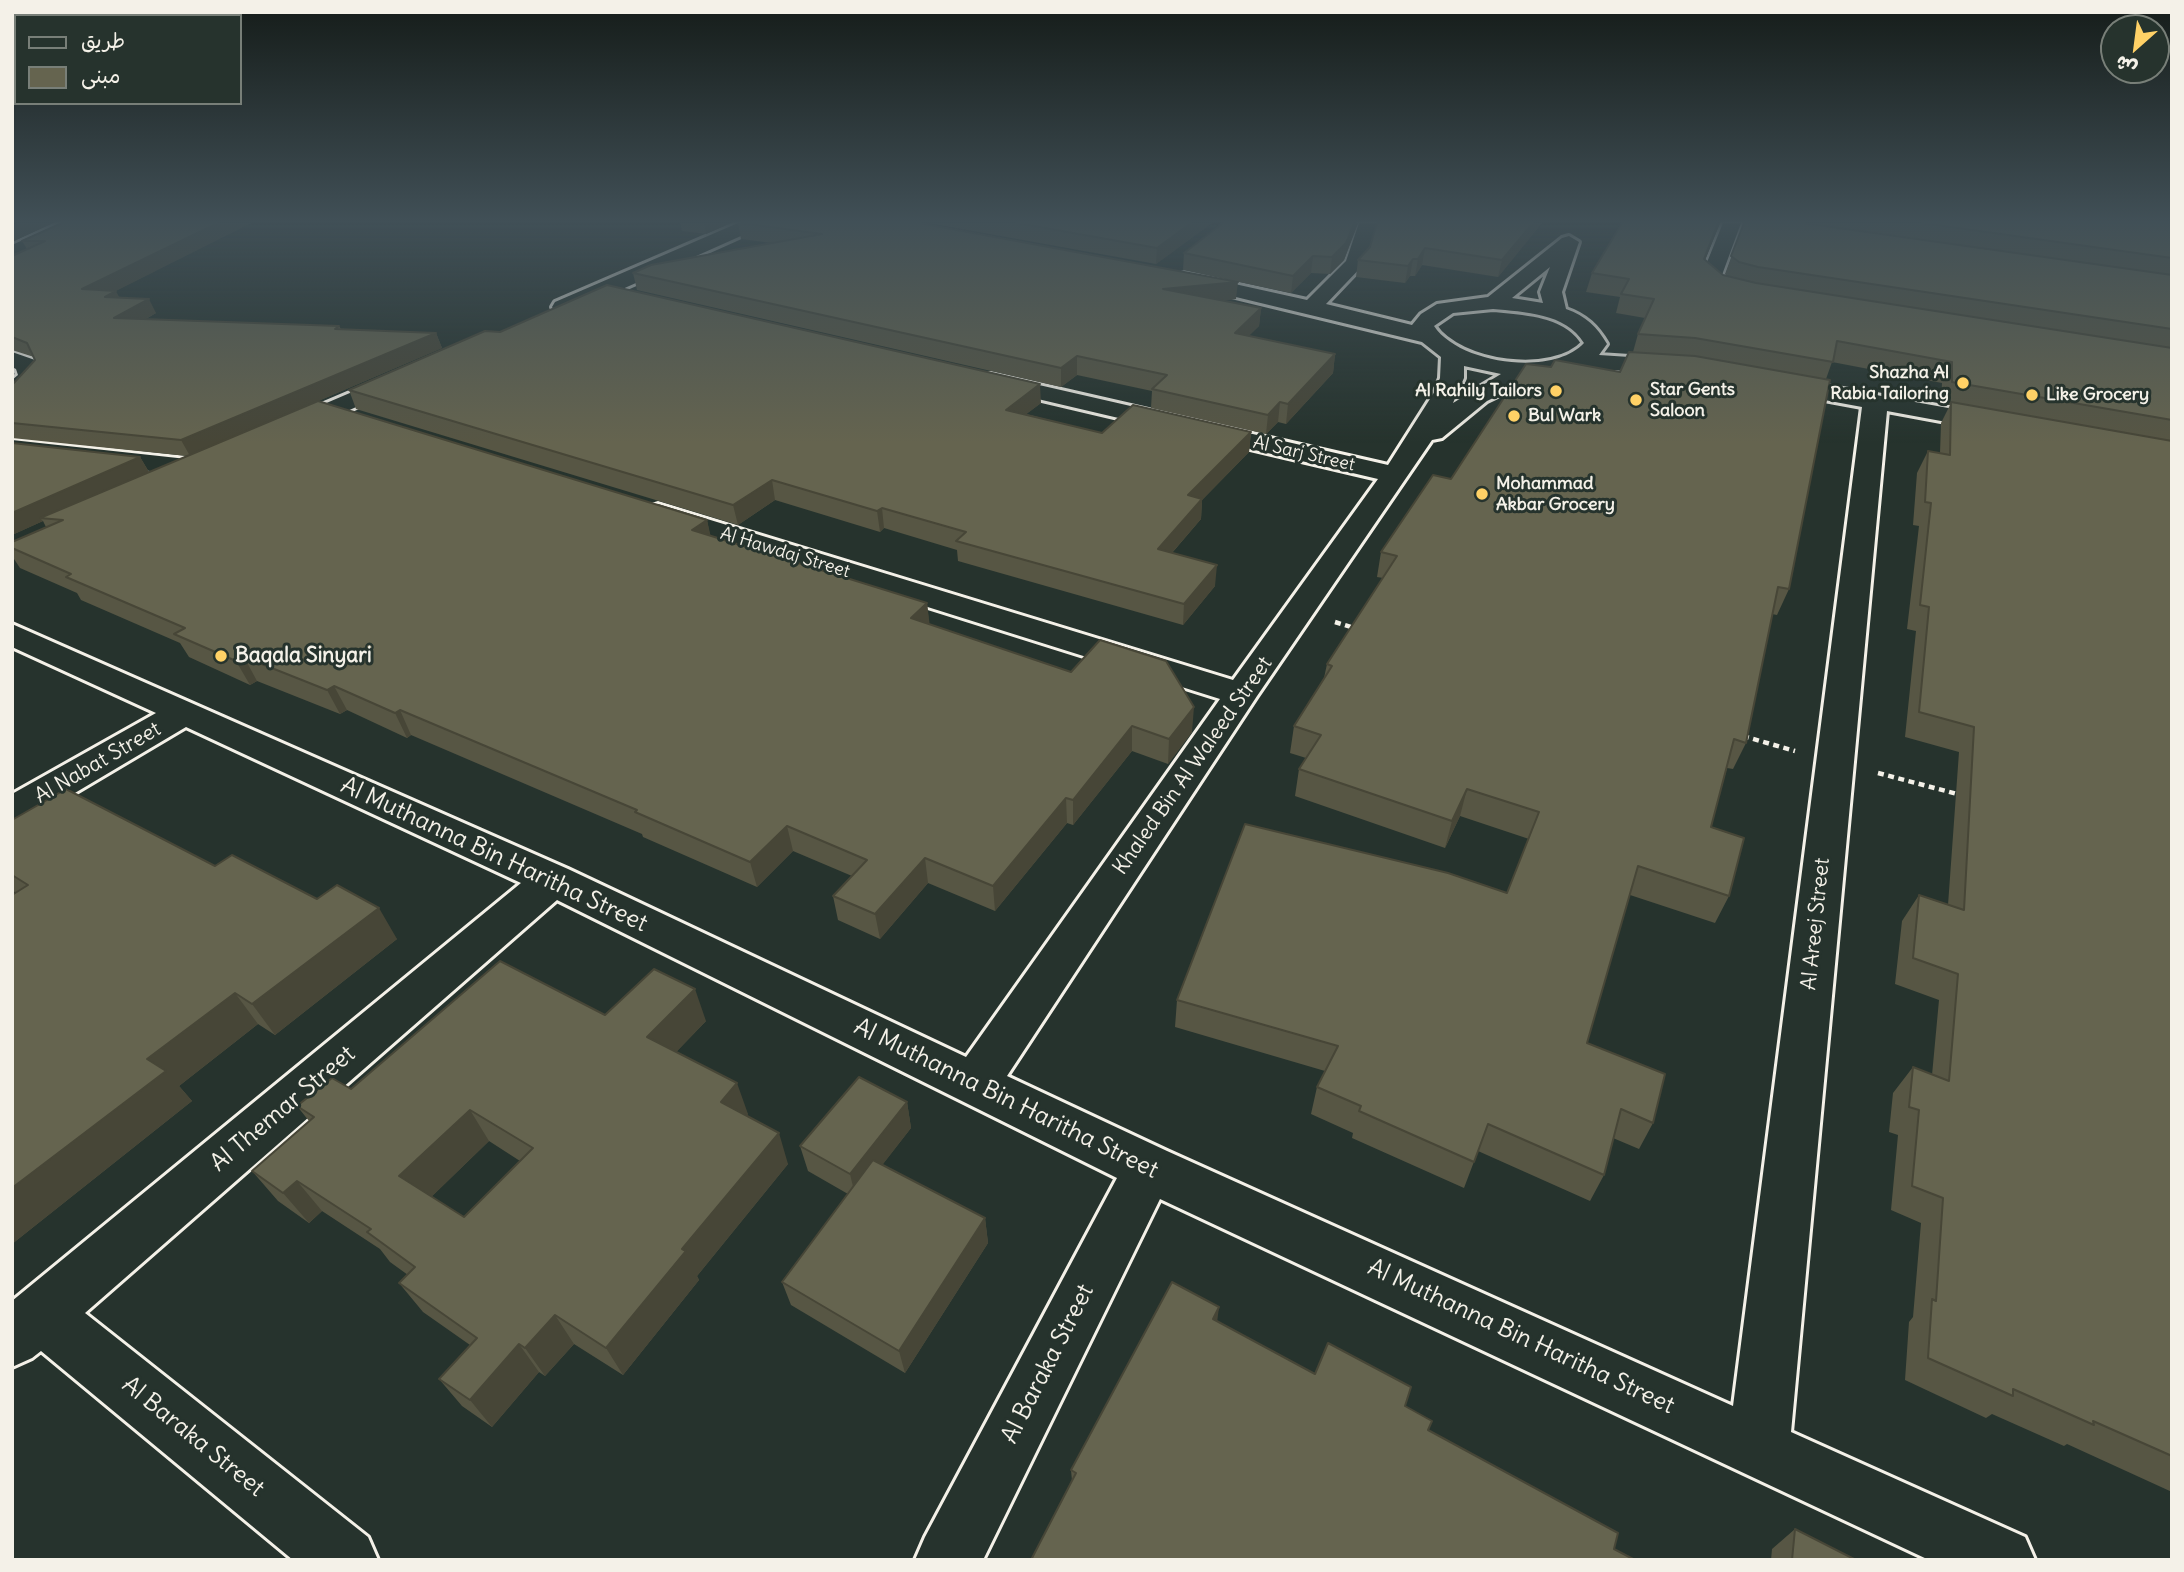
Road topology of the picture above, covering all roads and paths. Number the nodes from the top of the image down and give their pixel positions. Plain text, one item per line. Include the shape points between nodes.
1 (586, 296) edge
2 (628, 296) edge
3 (1265, 296) edge
4 (1293, 296) edge
5 (1322, 296) edge
6 (1501, 296) edge
7 (1552, 296) edge
8 (640, 299) edge
9 (1318, 300) junction
10 (1493, 303) junction
11 (1442, 310) junction
12 (1556, 314) junction
13 (538, 318) edge
14 (1592, 334) junction
15 (1426, 336) junction
16 (1453, 355) junction
17 (12, 359) edge
18 (1579, 361) junction
19 (1544, 369) junction
20 (415, 372) edge
21 (974, 377) edge
22 (1755, 380) edge
23 (12, 394) edge
24 (1875, 402) junction
25 (329, 411) junction
26 (369, 423) edge
27 (2023, 428) edge
28 (269, 437) edge
29 (12, 449) edge
30 (1404, 462) junction
31 (147, 489) edge
32 (633, 505) edge
33 (1299, 612) junction
34 (1366, 631) edge
35 (12, 634) edge
36 (1241, 694) junction
37 (184, 713) junction
38 (1740, 735) edge
39 (1833, 761) junction
40 (1969, 797) edge
41 (12, 812) edge
42 (553, 880) junction
43 (975, 1084) junction
44 (1149, 1167) junction
45 (27, 1326) edge
46 (1759, 1446) junction
47 (345, 1560) edge
48 (948, 1560) edge
49 (2003, 1560) edge

1 - 13 street
2 - 8 street
3 - 15 street
4 - 9 street
5 - 9 street
6 - 10 street
7 - 12 street
9 - 11 street
10 - 11 street
10 - 12 street
11 - 15 street via 1423,326
12 - 14 street
14 - 18 street via 1596,344 1592,354
14 - 18 street, Khaled Bin Al Waleed Street via 1694,369
15 - 16 street
16 - 19 street via 1496,366
16 - 30 street, Khaled Bin Al Waleed Street via 1447,391
17 - 23 street via 27,365 30,376
18 - 19 street, Khaled Bin Al Waleed Street
19 - 30 street, Khaled Bin Al Waleed Street via 1511,377 1480,393
20 - 25 street
21 - 30 street, Al Sarj Street
22 - 24 street
24 - 27 street
24 - 39 street, Al Areej Street
25 - 26 street
25 - 28 street
29 - 31 street via 208,463
30 - 33 street, Khaled Bin Al Waleed Street
32 - 36 street, Al Hawdaj Street
33 - 34 path
33 - 36 street, Khaled Bin Al Waleed Street
35 - 37 street, Al Muthanna Bin Haritha Street
36 - 43 street, Khaled Bin Al Waleed Street
37 - 41 street, Al Nabat Street
37 - 42 street, Al Muthanna Bin Haritha Street
38 - 39 path
39 - 40 path
39 - 46 street, Al Areej Street
42 - 43 street, Al Muthanna Bin Haritha Street
42 - 45 street, Al Themar Street
43 - 44 street, Al Muthanna Bin Haritha Street
44 - 46 street, Al Muthanna Bin Haritha Street
44 - 48 street, Al Baraka Street
45 - 47 street, Al Baraka Street
46 - 49 street, Al Muthanna Bin Haritha Street

